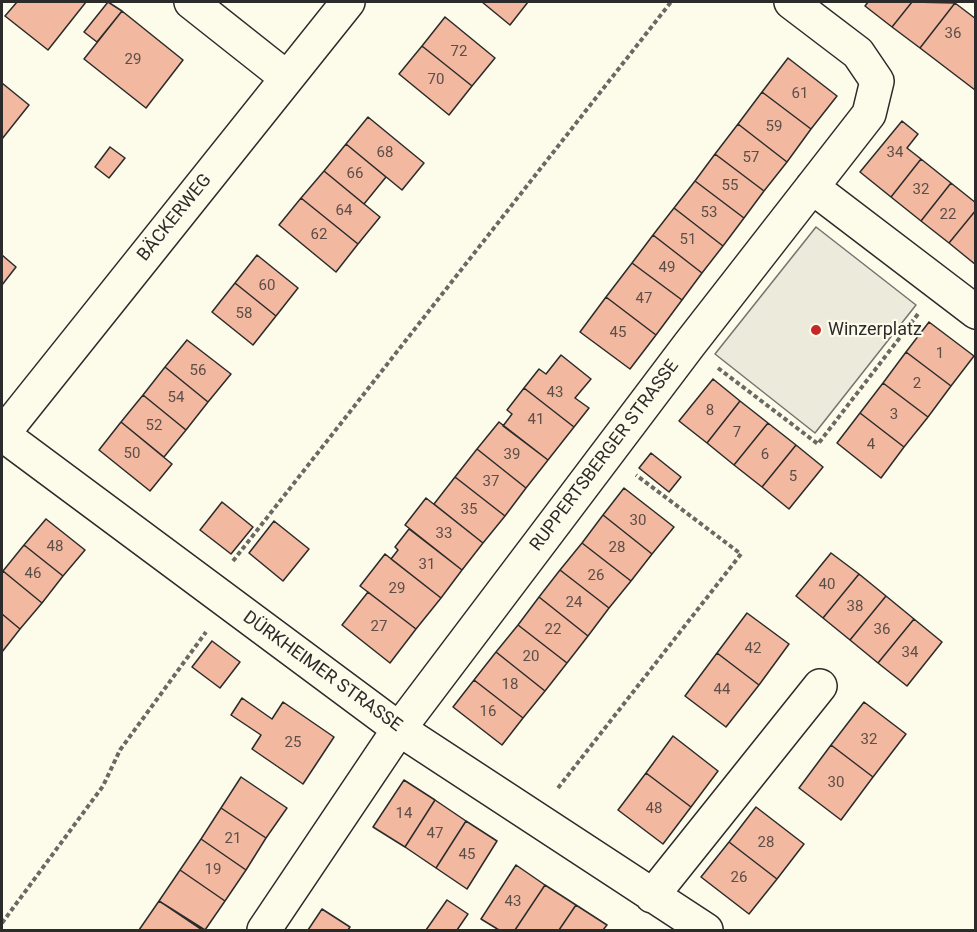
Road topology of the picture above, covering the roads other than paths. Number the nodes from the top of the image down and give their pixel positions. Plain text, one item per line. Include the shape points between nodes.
1 (191, 2) edge
2 (348, 2) edge
3 (791, 2) edge
4 (287, 78) junction
5 (812, 187) junction
6 (975, 312) edge
7 (2, 435) edge
8 (820, 686) dead end
9 (399, 729) junction
10 (652, 896) junction
11 (264, 930) edge
12 (706, 930) edge

1 - 4 street
2 - 4 street, BÄCKERWEG
3 - 5 street, RUPPERTSBERGER STRASSE via 858,53 877,81 869,114
4 - 7 street, BÄCKERWEG
5 - 6 street
5 - 9 street, RUPPERTSBERGER STRASSE
7 - 9 street, DÜRKHEIMER STRASSE
8 - 10 street
9 - 10 street, DÜRKHEIMER STRASSE
9 - 11 street, RUPPERTSBERGER STRASSE
10 - 12 street, DÜRKHEIMER STRASSE

